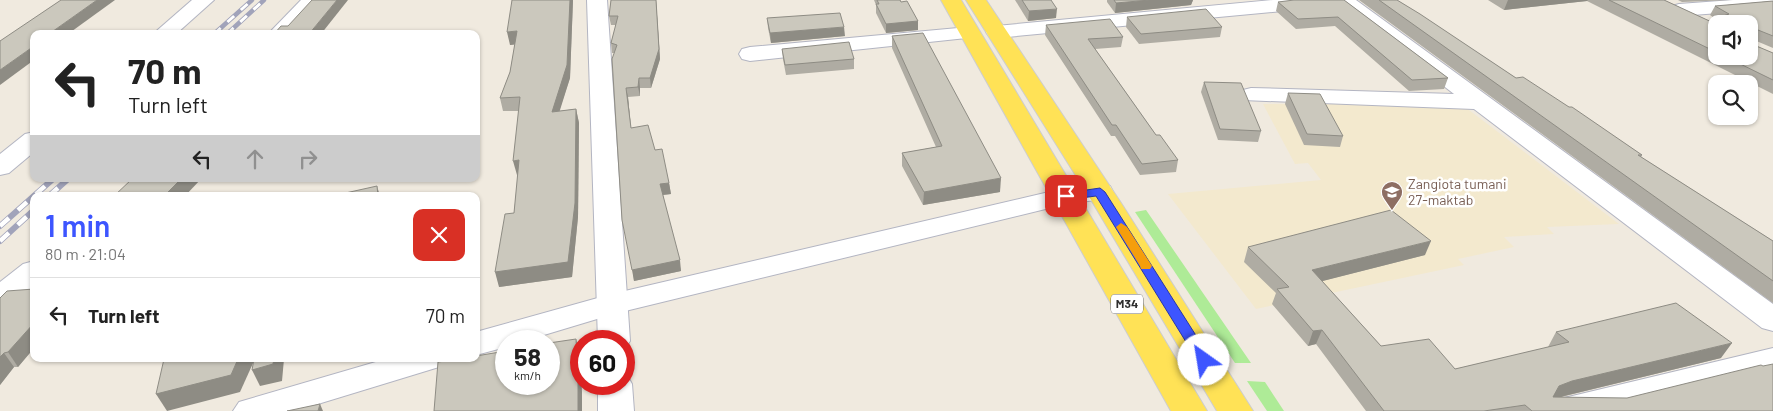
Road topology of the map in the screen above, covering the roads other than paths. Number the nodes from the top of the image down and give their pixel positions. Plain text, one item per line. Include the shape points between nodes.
1 (204, 0) edge
2 (312, 0) edge
3 (597, 0) edge
4 (950, 0) edge
5 (976, 0) edge
6 (1320, 0) edge
7 (1343, 0) edge
8 (1659, 0) edge
9 (1773, 3) edge
10 (1679, 10) junction
11 (1708, 24) edge
12 (168, 30) edge
13 (282, 30) edge
14 (982, 32) junction
15 (750, 54) dead end
16 (1251, 95) dead end
17 (1480, 102) junction
18 (30, 143) edge
19 (0, 167) edge
20 (1100, 192) junction
21 (1066, 196) junction
22 (30, 274) edge
23 (0, 297) edge
24 (612, 304) junction
25 (1773, 320) edge
26 (613, 330) edge
27 (480, 343) edge
28 (1773, 360) edge
29 (417, 362) edge
30 (615, 395) edge
31 (251, 411) edge
32 (616, 411) edge
33 (1189, 411) edge
34 (1235, 411) edge
35 (1564, 411) edge

1 - 12 street
2 - 13 street
3 - 24 street
4 - 14 main road, M34
5 - 14 main road, M34
6 - 14 street
7 - 17 street
8 - 10 street
9 - 10 street
10 - 11 street
14 - 15 street
14 - 20 main road, M34
14 - 21 main road, M34
16 - 17 street
17 - 25 street
18 - 19 street
20 - 21 street
20 - 34 main road, M34
21 - 24 street
21 - 33 main road, M34
22 - 23 street
24 - 26 street
24 - 27 street
28 - 35 street
29 - 31 street
30 - 32 street

